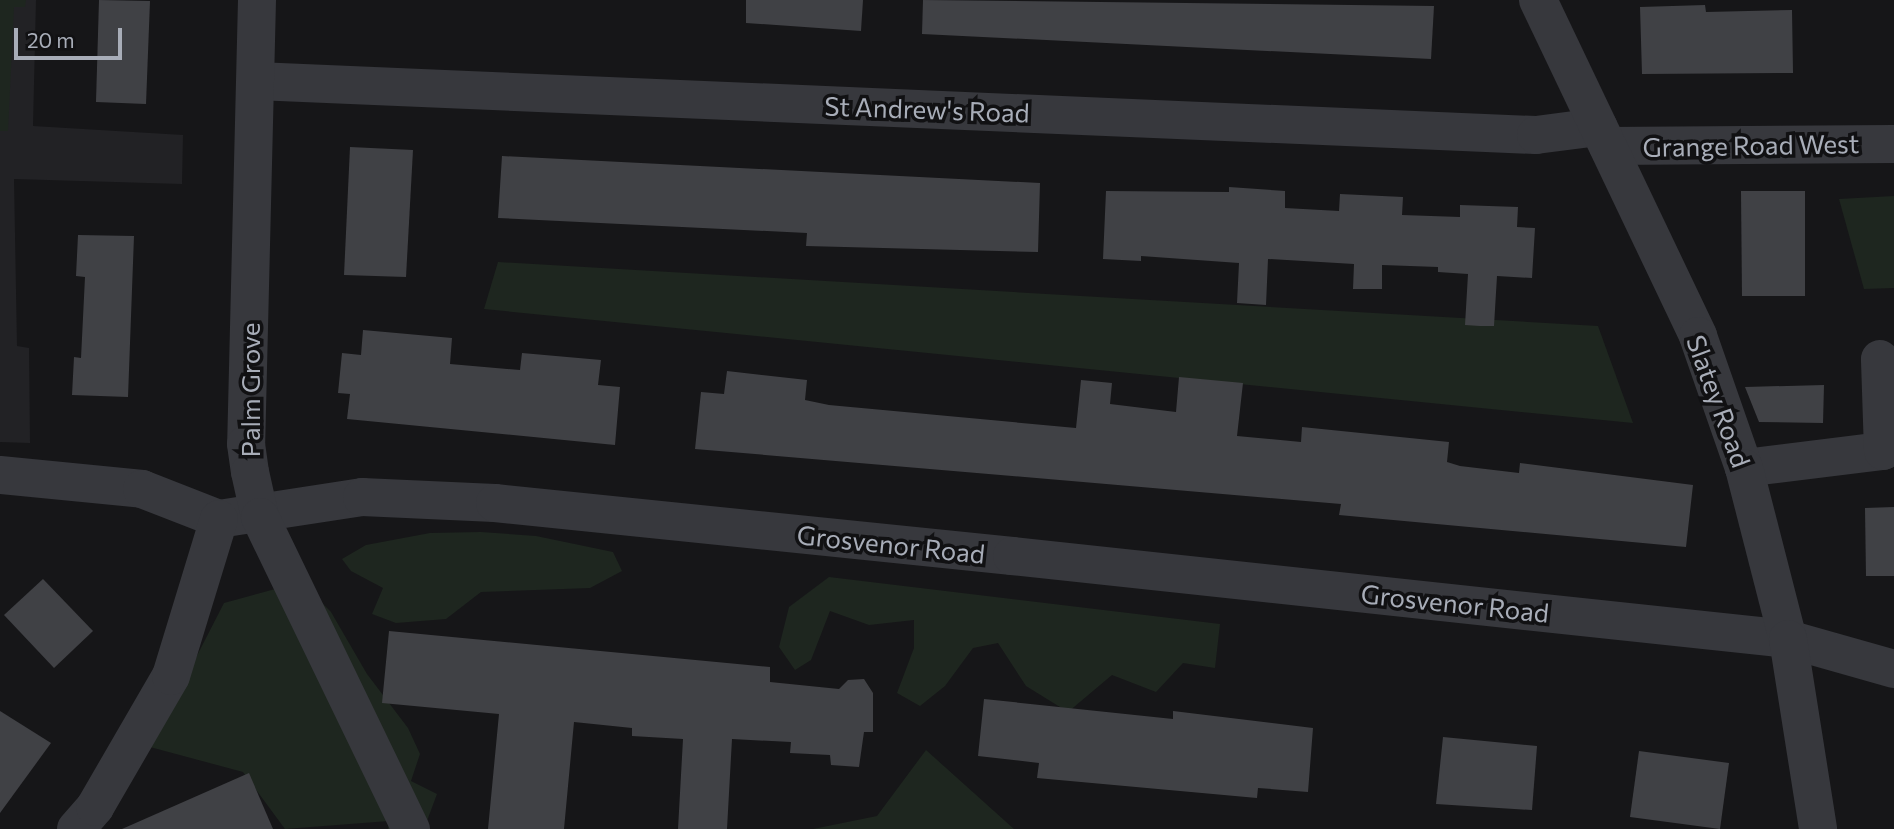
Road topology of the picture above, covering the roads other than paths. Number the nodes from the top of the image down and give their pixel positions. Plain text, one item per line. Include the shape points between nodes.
1 (257, 0) edge
2 (1538, 0) edge
3 (256, 81) junction
4 (1603, 137) junction
5 (1894, 144) edge
6 (1880, 359) dead end
7 (1744, 468) junction
8 (0, 475) edge
9 (260, 517) junction
10 (219, 519) junction
11 (1788, 639) junction
12 (1894, 669) edge
13 (76, 829) edge
14 (411, 829) edge
15 (1818, 829) edge

1 - 3 street, Palm Grove
2 - 4 street, Slatey Road
3 - 4 street, St Andrew's Road
3 - 9 street, Palm Grove via 246,444
4 - 5 street, Grange Road West
4 - 7 street, Slatey Road via 1698,336
6 - 7 street via 1883,451
7 - 11 street, Slatey Road
8 - 10 street, Grosvenor Road via 142,489
9 - 10 street, Grosvenor Road
9 - 11 street, Grosvenor Road via 362,497 495,503
9 - 14 street, Palm Grove
10 - 13 street via 171,676 95,807
11 - 12 street, Grosvenor Road
11 - 15 street, Slatey Road

